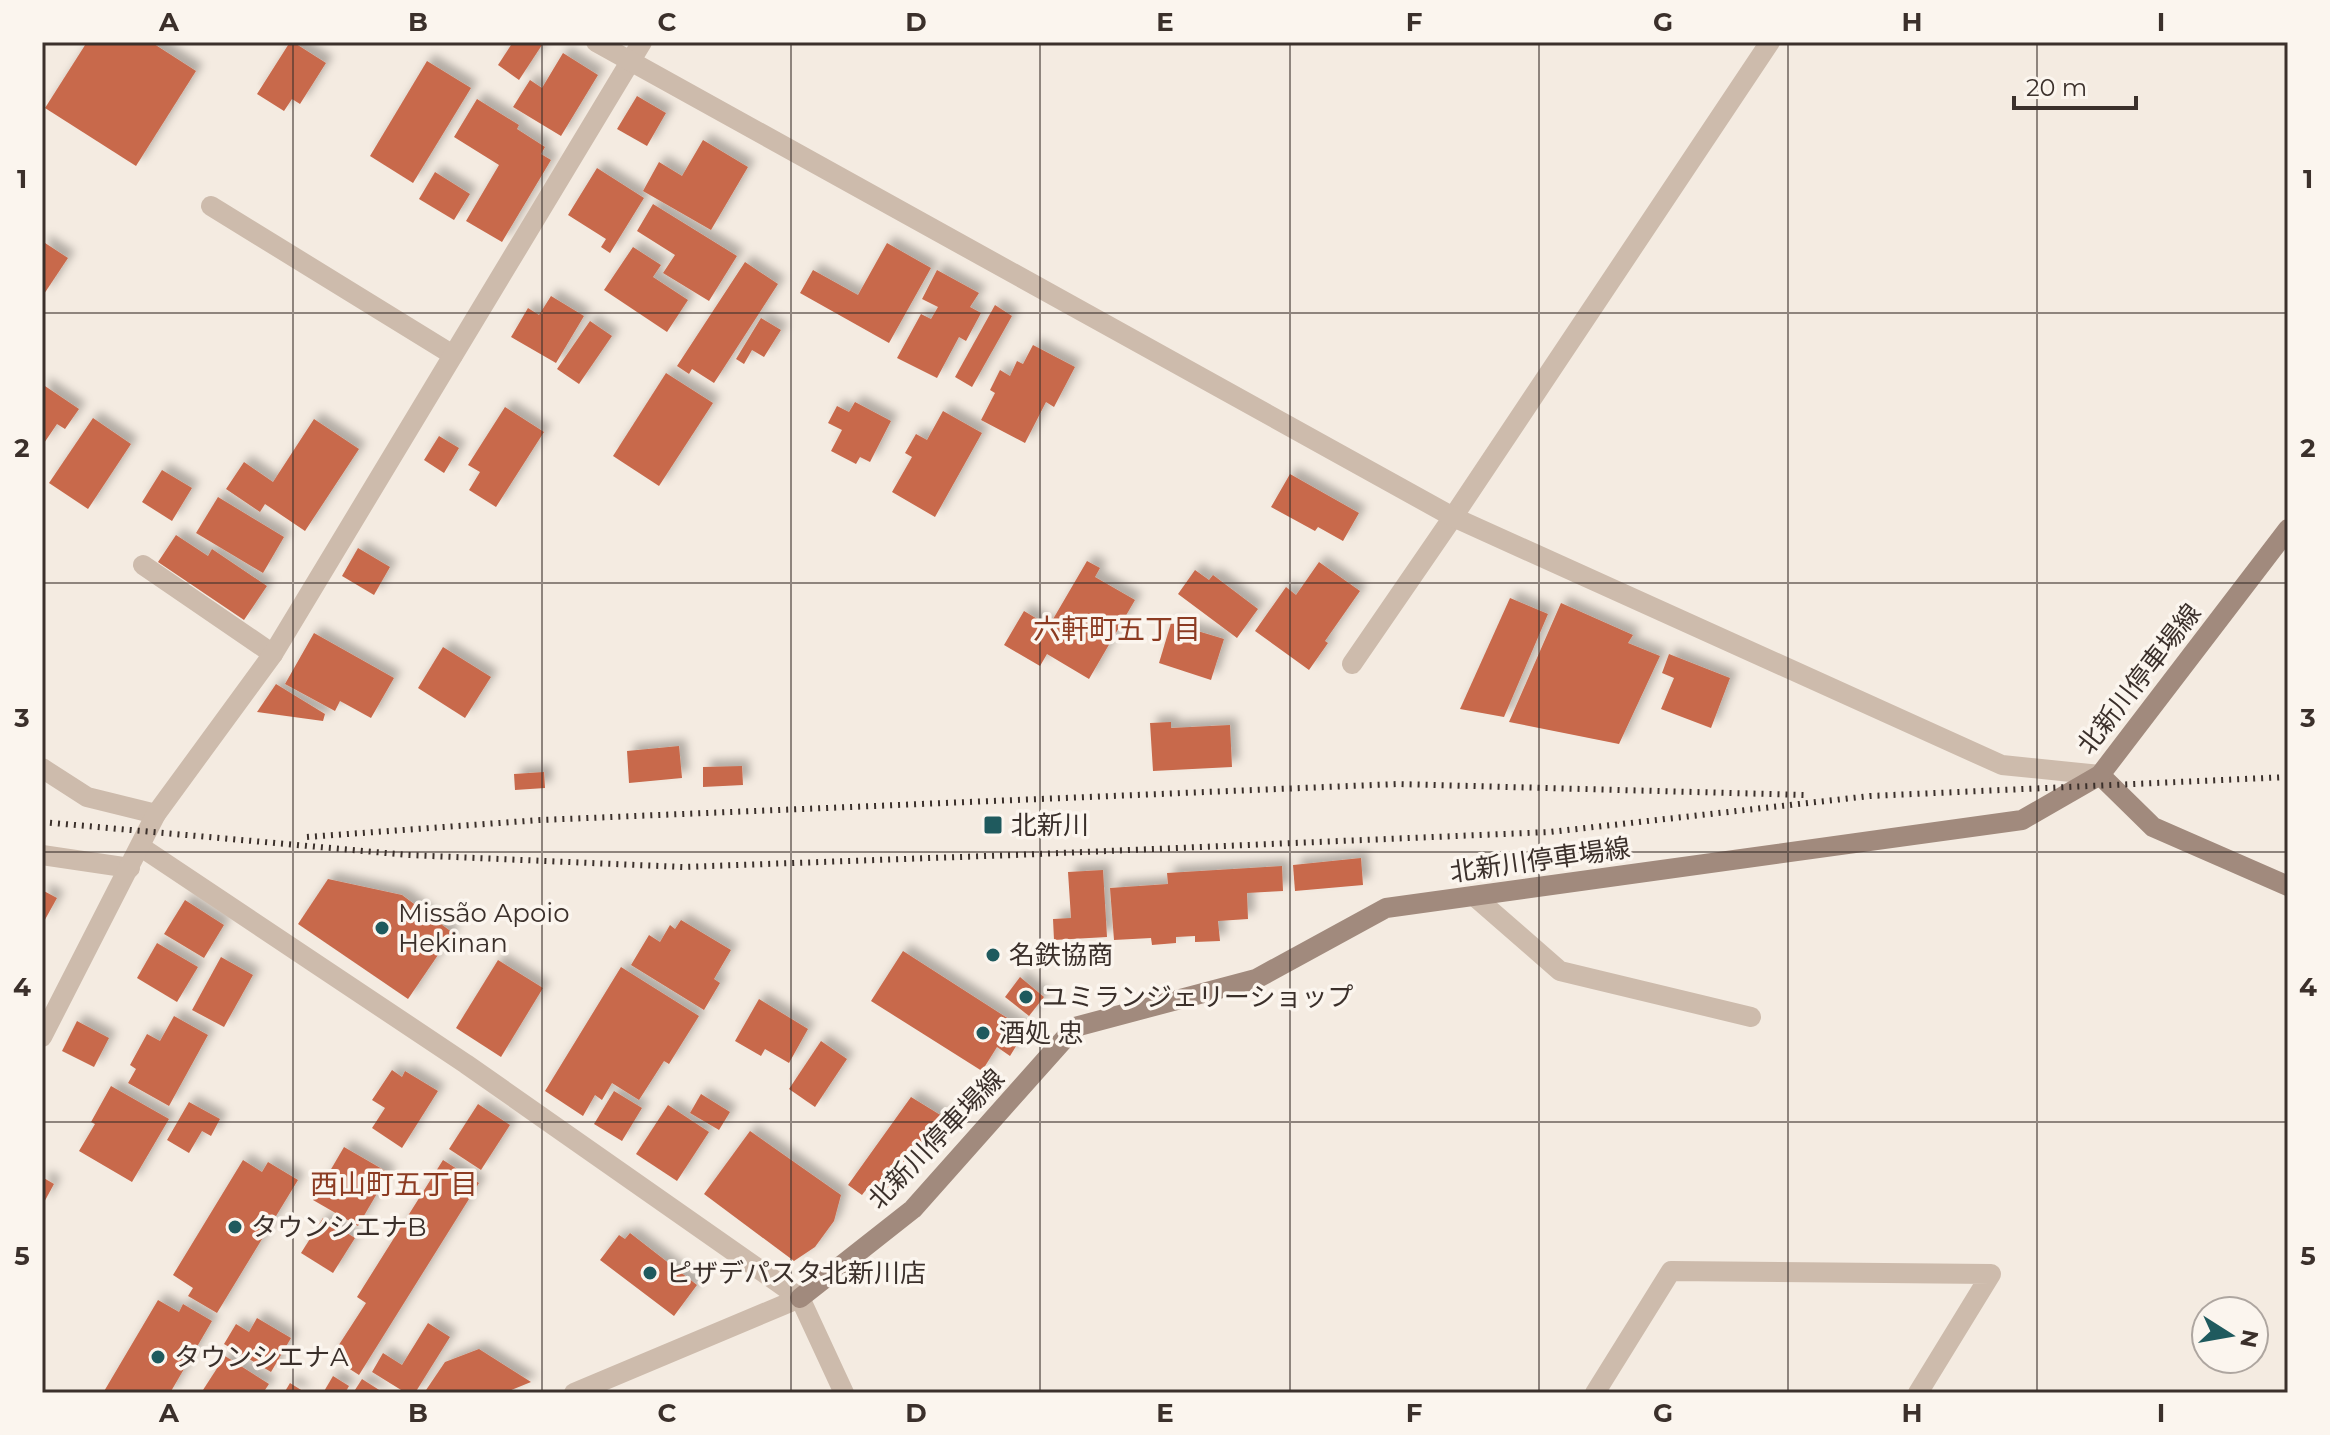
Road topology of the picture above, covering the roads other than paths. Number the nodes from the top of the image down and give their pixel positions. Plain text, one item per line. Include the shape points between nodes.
1 (596, 42) edge
2 (642, 42) edge
3 (1770, 42) edge
4 (630, 62) junction
5 (211, 206) dead end
6 (453, 355) junction
7 (1453, 517) junction
8 (2288, 529) edge
9 (143, 565) dead end
10 (273, 654) junction
11 (1352, 664) dead end
12 (42, 768) edge
13 (2100, 775) junction
14 (156, 814) junction
15 (141, 847) junction
16 (42, 855) edge
17 (130, 868) junction
18 (2288, 886) edge
19 (1474, 896) junction
20 (1751, 1017) dead end
21 (42, 1037) edge
22 (800, 1298) junction
23 (574, 1393) edge
24 (844, 1393) edge
25 (1595, 1393) edge
26 (1918, 1393) edge

1 - 4 street
2 - 4 street
3 - 7 street
4 - 6 street
4 - 7 street
5 - 6 street
6 - 10 street
7 - 11 street
7 - 13 street via 2002,765
8 - 13 main road, 北新川停車場線
9 - 10 street
10 - 14 street
12 - 14 street via 87,797
13 - 18 main road via 2153,827
13 - 19 main road, 北新川停車場線 via 2022,820
14 - 15 street
15 - 17 street
15 - 22 street via 466,1064
16 - 17 street
17 - 21 street
19 - 20 street via 1560,971
19 - 22 main road, 北新川停車場線 via 1386,908 1256,979 1075,1027 913,1209
22 - 23 street
22 - 24 street
25 - 26 street via 1671,1271 1991,1274

